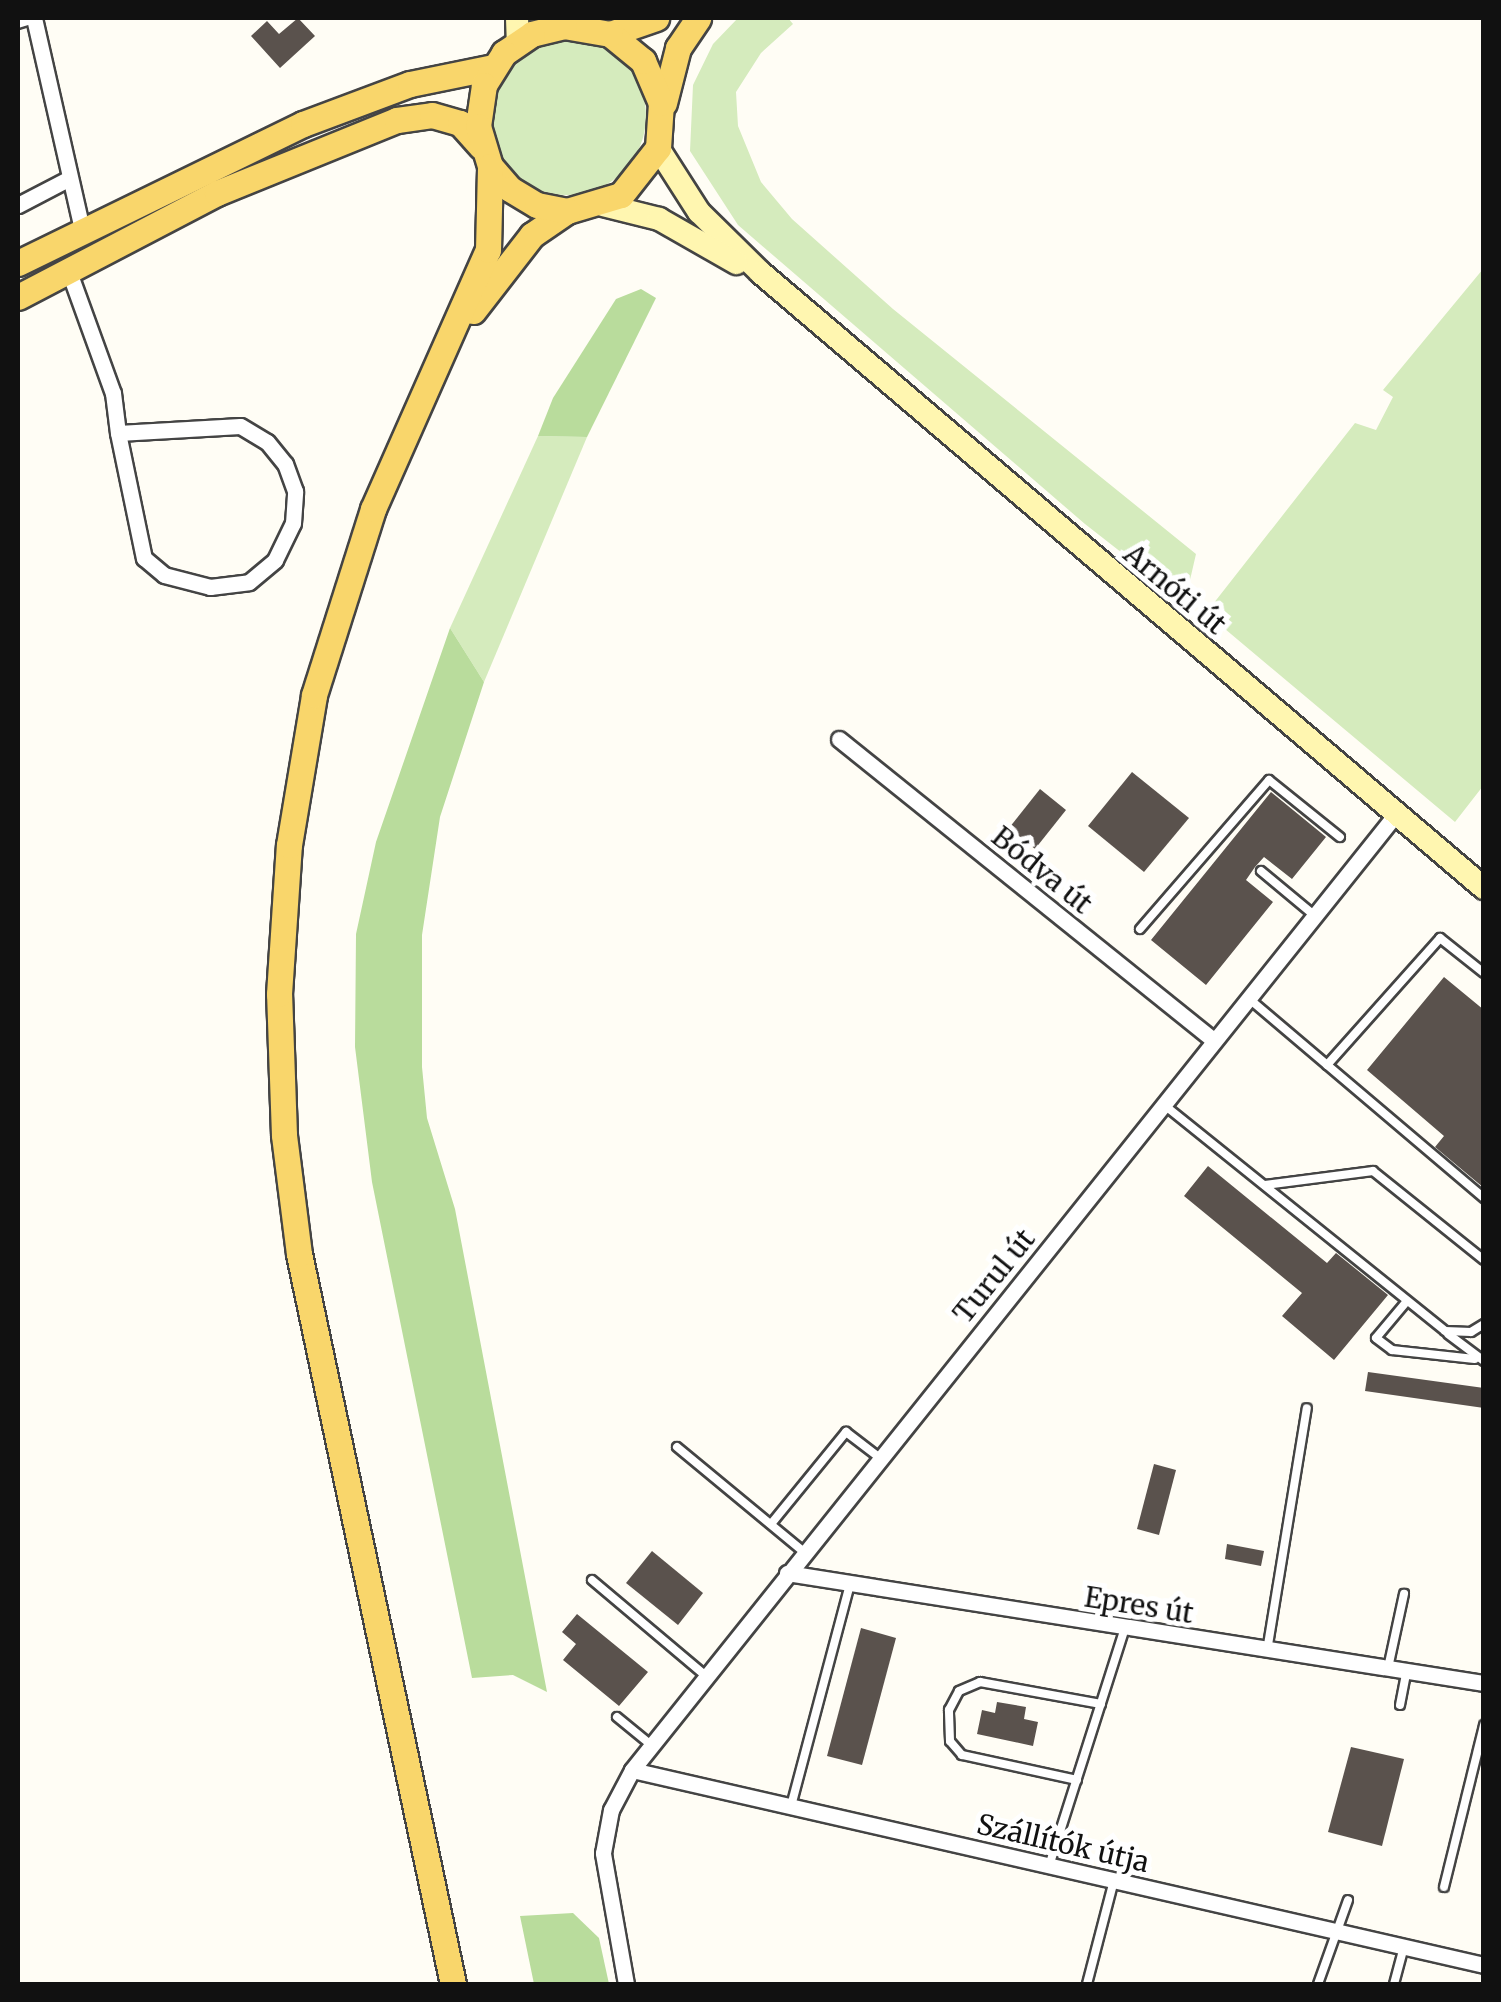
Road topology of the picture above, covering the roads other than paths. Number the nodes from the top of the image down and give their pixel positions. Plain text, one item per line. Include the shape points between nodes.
1 (34, 18) edge
2 (656, 18) edge
3 (698, 18) edge
4 (577, 22) edge
5 (18, 24) edge
6 (517, 30) edge
7 (610, 34) junction
8 (493, 67) junction
9 (662, 118) junction
10 (658, 148) junction
11 (486, 156) junction
12 (68, 179) junction
13 (18, 204) edge
14 (603, 205) junction
15 (567, 211) junction
16 (82, 230) junction
17 (18, 262) edge
18 (68, 270) junction
19 (18, 297) edge
20 (830, 335) junction
21 (442, 356) junction
22 (118, 432) junction
23 (839, 739) dead end
24 (1396, 814) junction
25 (1340, 837) dead end
26 (1261, 871) dead end
27 (1484, 888) edge
28 (1314, 915) junction
29 (1140, 929) dead end
30 (1484, 974) edge
31 (1247, 997) junction
32 (1214, 1040) junction
33 (1327, 1066) junction
34 (1163, 1104) junction
35 (1265, 1186) junction
36 (1484, 1198) edge
37 (1484, 1260) edge
38 (1406, 1301) junction
39 (1484, 1324) edge
40 (1445, 1331) junction
41 (1480, 1360) edge
42 (1308, 1408) dead end
43 (677, 1448) dead end
44 (880, 1458) junction
45 (771, 1524) junction
46 (804, 1552) junction
47 (787, 1573) junction
48 (592, 1580) dead end
49 (850, 1585) junction
50 (1404, 1594) dead end
51 (1126, 1628) junction
52 (1267, 1651) junction
53 (1387, 1670) junction
54 (1406, 1673) junction
55 (705, 1675) junction
56 (1484, 1683) edge
57 (1101, 1704) junction
58 (1400, 1705) dead end
59 (617, 1716) dead end
60 (1484, 1725) edge
61 (650, 1744) junction
62 (632, 1770) junction
63 (1076, 1780) junction
64 (791, 1806) junction
65 (1050, 1866) junction
66 (1114, 1880) junction
67 (1444, 1886) dead end
68 (1348, 1900) dead end
69 (1340, 1932) junction
70 (1404, 1946) junction
71 (1484, 1965) edge
72 (453, 1984) edge
73 (626, 1984) edge
74 (1087, 1984) edge
75 (1318, 1984) edge
76 (1394, 1984) edge

1 - 5 lane
1 - 12 street
2 - 7 main road
3 - 9 main road via 671,65
4 - 6 main road
4 - 7 main road
6 - 8 main road
7 - 9 main road via 651,74
8 - 11 main road via 478,105
8 - 16 main road via 410,84 318,118
9 - 10 main road
10 - 14 main road via 637,182
10 - 20 main road via 699,212
11 - 15 main road via 523,198
11 - 18 main road via 460,123 432,115 397,120 216,192
11 - 21 main road via 488,250
12 - 13 street
12 - 16 street
14 - 15 main road
14 - 20 main road via 660,218 722,252
15 - 21 main road via 511,259
16 - 17 main road
18 - 19 main road
18 - 22 street via 114,392
20 - 24 main road, Arnóti út
21 - 72 main road via 372,509 314,695 289,844 279,994 284,1136 299,1254
22 - 22 street via 149,566 210,587 249,582 275,560 293,523 296,491 267,442 240,426
23 - 32 street, Bódva út
24 - 27 main road, Arnóti út
24 - 28 street, Turul út
25 - 29 lane via 1270,780
26 - 28 lane
28 - 31 street, Turul út
30 - 33 lane via 1440,938
31 - 32 street, Turul út
31 - 33 lane
32 - 34 street, Turul út
33 - 36 lane
34 - 35 lane
34 - 44 street, Turul út
35 - 37 lane via 1372,1170
35 - 38 lane
38 - 40 lane
38 - 41 lane via 1376,1338 1392,1350
39 - 40 lane via 1471,1332
40 - 41 lane
42 - 52 lane
43 - 45 lane
44 - 45 lane via 846,1432
44 - 46 street, Turul út
45 - 46 lane
46 - 47 street, Turul út
47 - 49 street, Epres út
47 - 55 street, Turul út
48 - 55 lane
49 - 51 street, Epres út
49 - 64 lane
50 - 53 lane
51 - 52 street, Epres út
51 - 57 lane
52 - 53 street, Epres út
53 - 54 street, Epres út
54 - 56 street, Epres út
54 - 58 lane
55 - 61 street, Turul út
57 - 63 lane
57 - 63 lane via 980,1682 958,1692 948,1710 950,1741 962,1756
59 - 61 lane
60 - 67 lane
61 - 62 street, Turul út
62 - 64 street, Szállítók útja
62 - 73 street, Turul út via 611,1810 603,1853
63 - 65 lane
64 - 65 street, Szállítók útja
65 - 66 street, Szállítók útja
66 - 69 street, Szállítók útja
66 - 74 lane
68 - 69 lane
69 - 70 street, Szállítók útja
69 - 75 lane
70 - 71 street, Szállítók útja
70 - 76 lane

